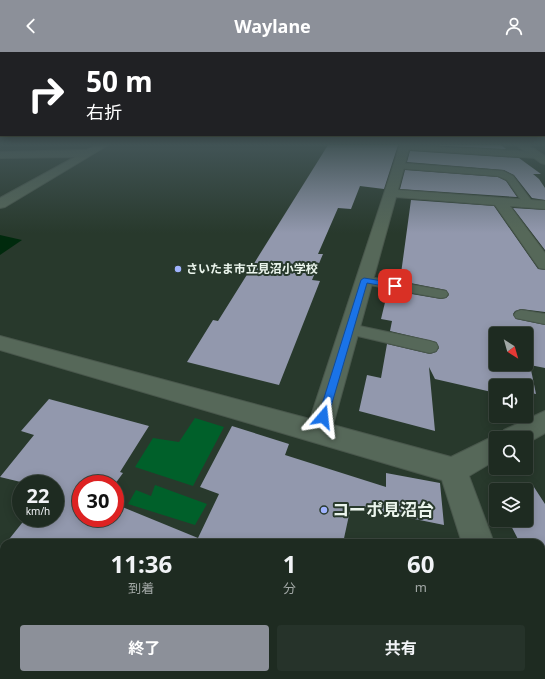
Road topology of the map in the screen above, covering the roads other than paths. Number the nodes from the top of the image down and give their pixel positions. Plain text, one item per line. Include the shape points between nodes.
1 (52, 174) edge
2 (397, 174) edge
3 (503, 174) edge
4 (391, 193) junction
5 (500, 202) junction
6 (0, 204) edge
7 (529, 204) junction
8 (545, 205) edge
9 (545, 264) edge
10 (364, 280) junction
11 (440, 294) dead end
12 (521, 315) dead end
13 (545, 319) edge
14 (350, 329) junction
15 (0, 343) edge
16 (430, 347) dead end
17 (545, 421) edge
18 (526, 431) edge
19 (318, 432) junction
20 (489, 451) edge
21 (453, 470) junction
22 (477, 539) edge

1 - 6 street
2 - 4 street
3 - 7 lane via 510,178
4 - 5 street
4 - 10 street
5 - 7 street
5 - 9 street
7 - 8 street
10 - 11 lane
10 - 14 street
12 - 13 lane
14 - 16 lane
14 - 19 street
15 - 19 street
17 - 18 street
19 - 21 street
20 - 21 street
21 - 22 street

